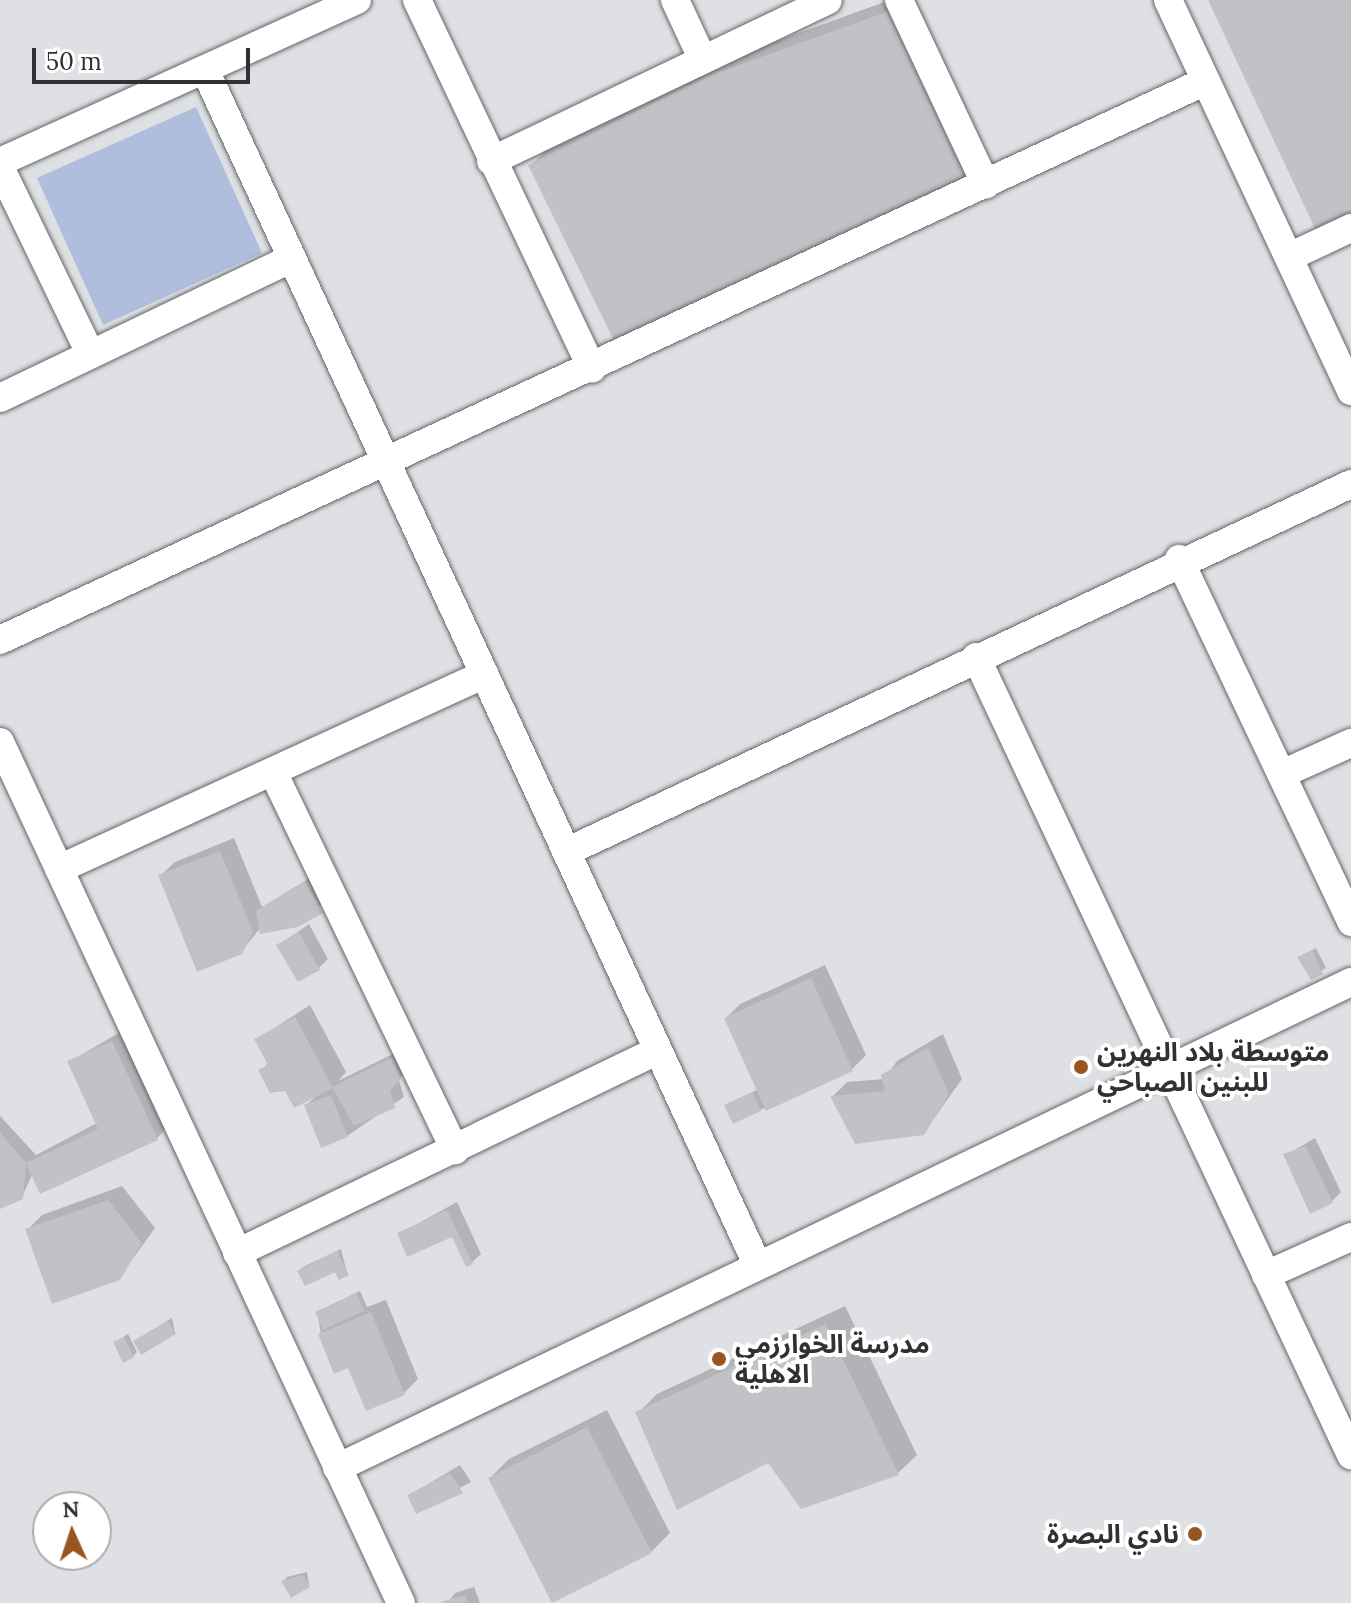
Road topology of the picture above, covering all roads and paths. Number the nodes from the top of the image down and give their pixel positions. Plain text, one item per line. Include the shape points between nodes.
1 (357, 0) edge
2 (417, 0) edge
3 (675, 0) edge
4 (828, 0) edge
5 (899, 0) edge
6 (1168, 0) edge
7 (701, 56) junction
8 (205, 70) junction
9 (1206, 81) junction
10 (491, 161) junction
11 (0, 164) edge
12 (986, 185) junction
13 (1351, 228) edge
14 (1289, 257) junction
15 (292, 258) junction
16 (90, 353) junction
17 (592, 369) junction
18 (1351, 391) edge
19 (0, 398) edge
20 (385, 468) junction
21 (1351, 484) edge
22 (1179, 559) junction
23 (0, 640) edge
24 (976, 657) junction
25 (484, 674) junction
26 (0, 742) edge
27 (1351, 743) edge
28 (273, 772) junction
29 (1282, 774) junction
30 (566, 852) junction
31 (59, 869) junction
32 (1351, 922) edge
33 (1351, 982) edge
34 (658, 1050) junction
35 (1167, 1071) junction
36 (455, 1150) junction
37 (1351, 1237) edge
38 (237, 1253) junction
39 (757, 1264) junction
40 (1266, 1275) junction
41 (1351, 1455) edge
42 (337, 1468) junction
43 (401, 1603) edge

1 - 8 street
2 - 10 street
3 - 7 street
4 - 7 street
5 - 12 street
6 - 9 street
7 - 10 street
8 - 11 street
8 - 15 street
9 - 12 street
9 - 14 street
10 - 17 street
11 - 16 street
12 - 17 street
13 - 14 street
14 - 18 street
15 - 16 street
15 - 20 street
16 - 19 street
17 - 20 street
20 - 23 street
20 - 25 street
21 - 22 street
22 - 24 street
22 - 29 street
24 - 30 street
24 - 35 street
25 - 28 street
25 - 30 street
26 - 31 street
27 - 29 street
28 - 31 street
28 - 36 street
29 - 32 street
30 - 34 street
31 - 38 street
33 - 35 street
34 - 36 street
34 - 39 street
35 - 39 street
35 - 40 street
36 - 38 street
37 - 40 street
38 - 42 street
39 - 42 street
40 - 41 street
42 - 43 street

